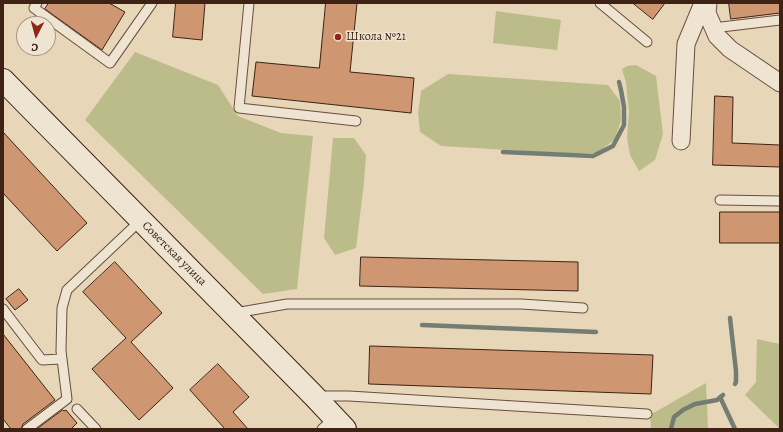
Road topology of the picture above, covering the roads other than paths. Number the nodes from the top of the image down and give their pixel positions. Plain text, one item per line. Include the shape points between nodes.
1 (37, 3) edge
2 (152, 3) edge
3 (250, 3) edge
4 (600, 3) edge
5 (703, 3) edge
6 (708, 3) edge
7 (780, 20) edge
8 (713, 28) junction
9 (647, 42) dead end
10 (3, 80) edge
11 (780, 83) edge
12 (356, 121) dead end
13 (681, 141) dead end
14 (720, 200) dead end
15 (780, 201) edge
16 (141, 220) junction
17 (3, 308) edge
18 (583, 308) dead end
19 (234, 314) junction
20 (61, 359) junction
21 (314, 396) junction
22 (77, 408) dead end
23 (647, 414) dead end
24 (334, 425) edge
25 (27, 429) edge
26 (96, 429) edge

1 - 2 lane via 34,8 110,63
3 - 12 lane via 239,108
4 - 9 lane
5 - 13 street via 686,44
6 - 8 street via 707,13
7 - 8 lane
8 - 11 street via 730,49
10 - 16 street, Советская улица
14 - 15 lane
16 - 19 street, Советская улица
16 - 20 lane via 67,290 62,308
17 - 20 lane via 42,360
18 - 19 lane via 520,304 287,304
19 - 21 street, Советская улица
20 - 25 lane via 67,399
21 - 23 lane
21 - 24 street, Советская улица
22 - 26 lane

